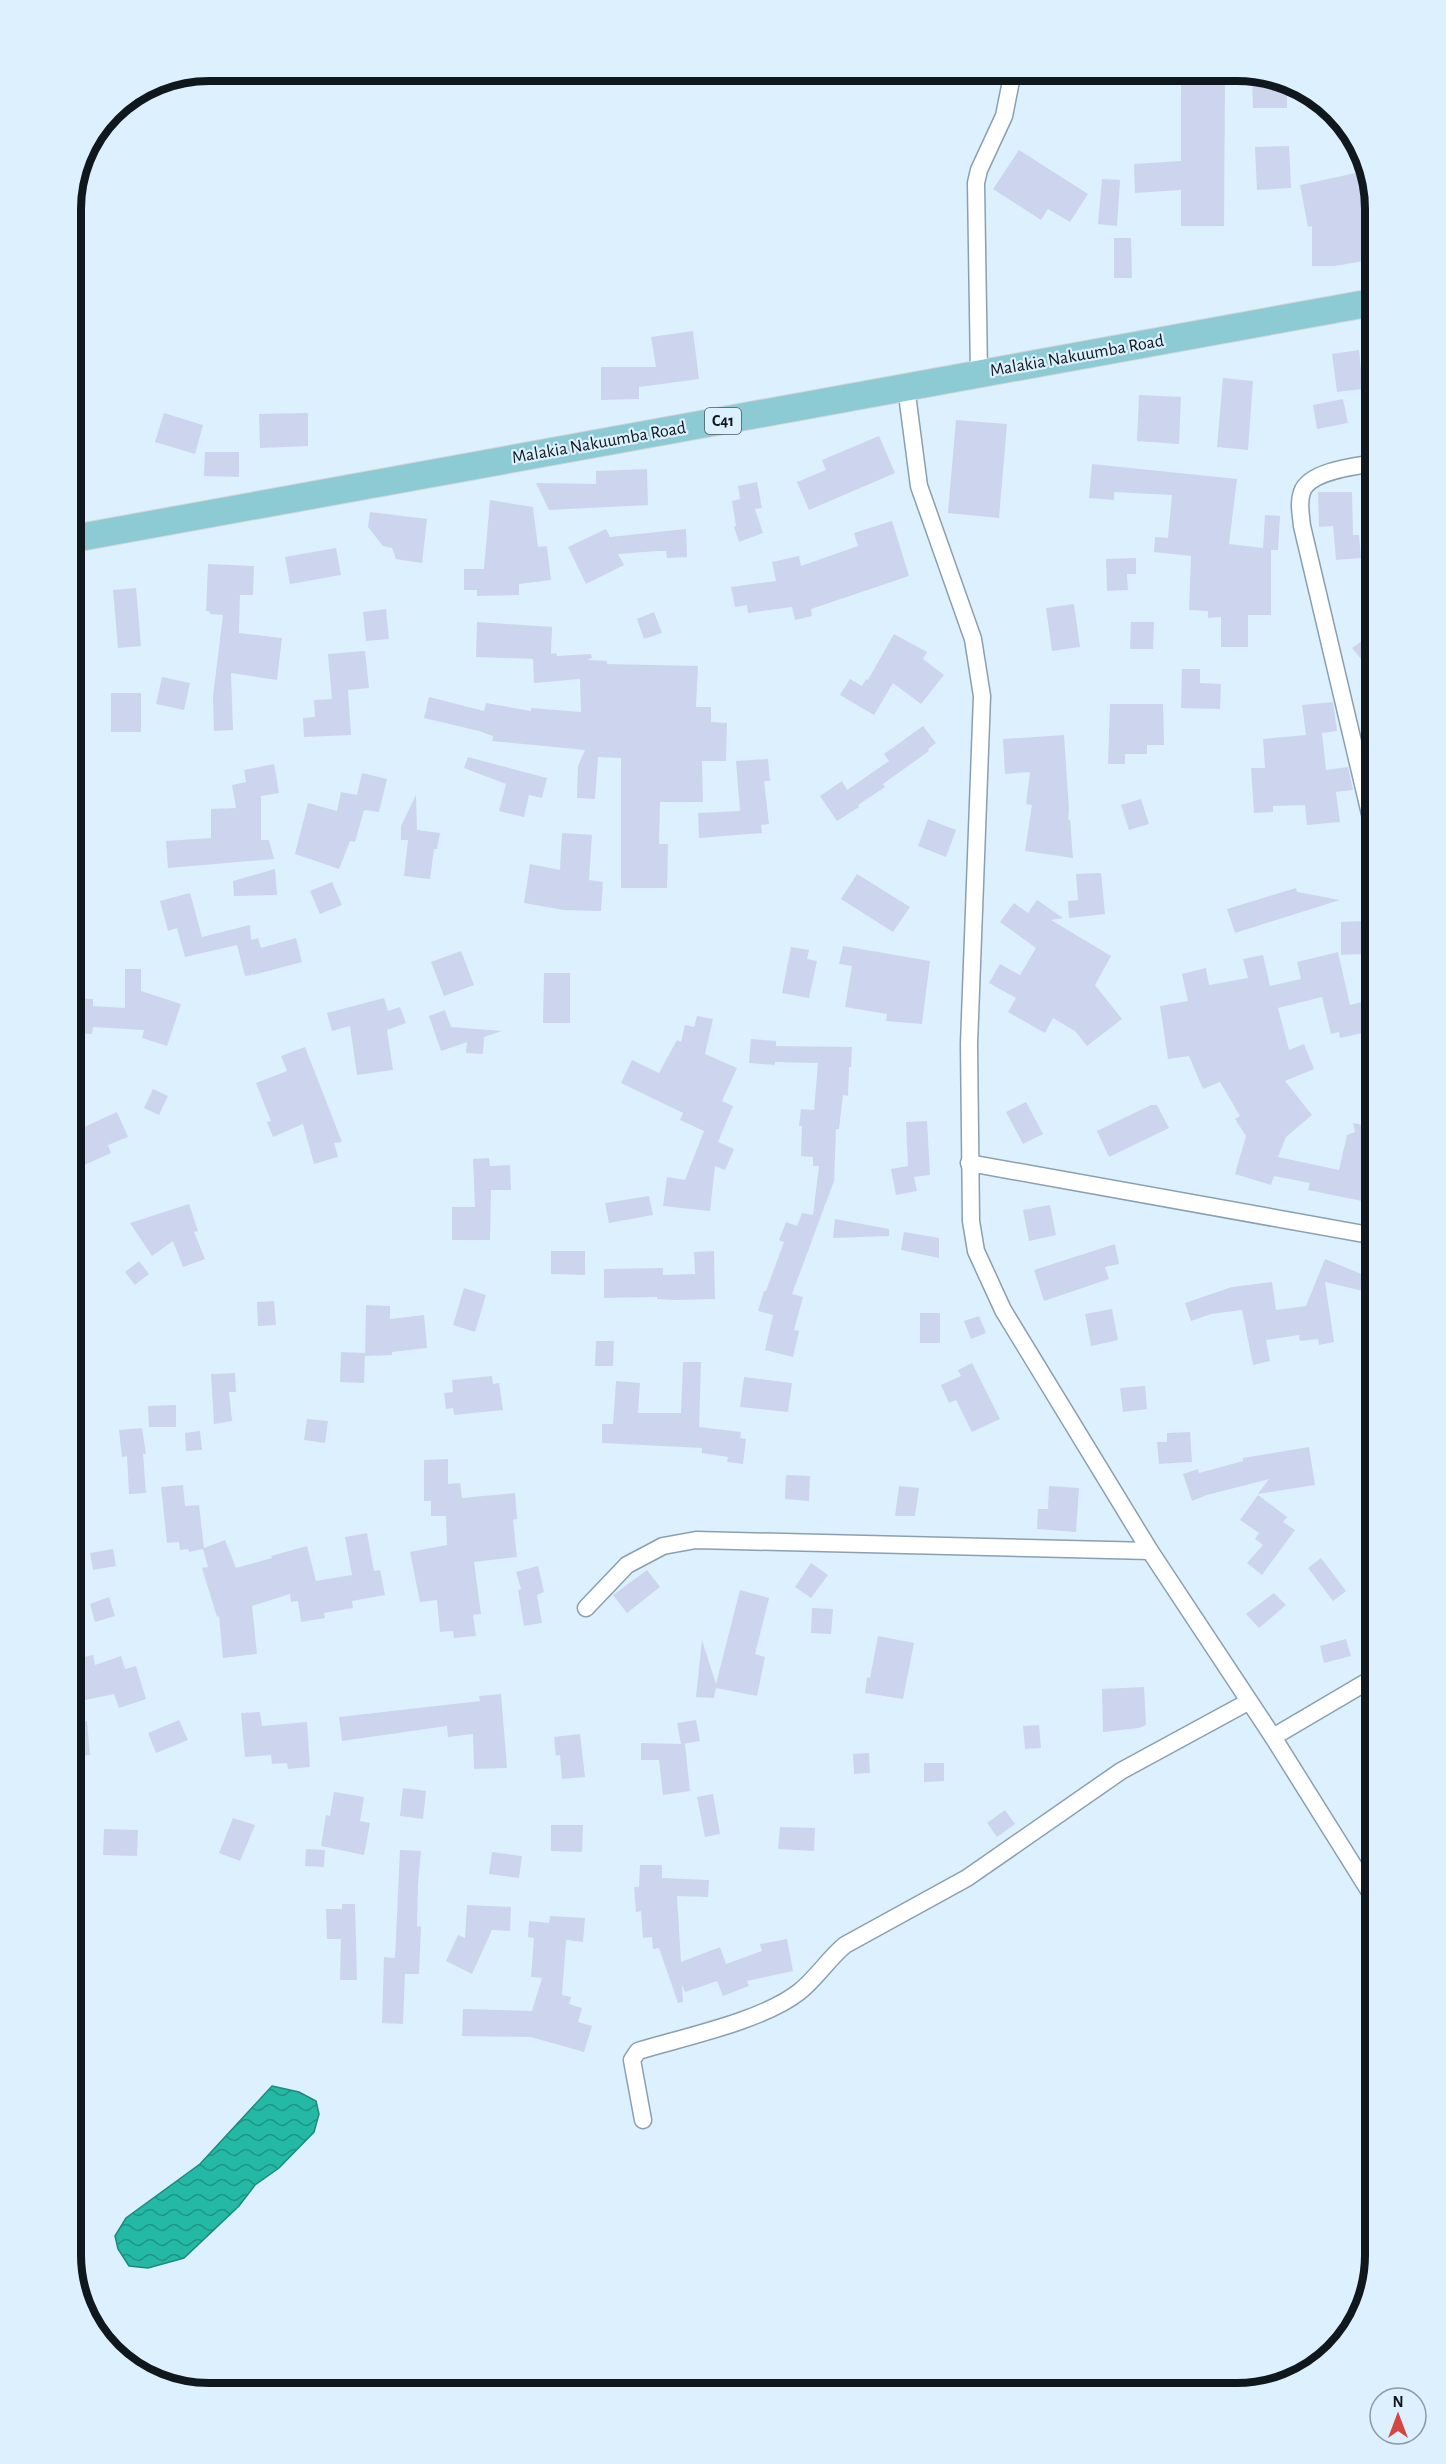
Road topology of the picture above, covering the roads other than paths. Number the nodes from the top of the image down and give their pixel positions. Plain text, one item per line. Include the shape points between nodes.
1 (1011, 81) edge
2 (1365, 304) edge
3 (979, 374) junction
4 (906, 387) junction
5 (1365, 464) edge
6 (81, 537) edge
7 (1365, 790) edge
8 (969, 1163) junction
9 (1365, 1234) edge
10 (1150, 1551) junction
11 (586, 1608) dead end
12 (1365, 1683) edge
13 (1248, 1702) junction
14 (1273, 1737) junction
15 (1365, 1883) edge
16 (643, 2120) dead end

1 - 3 street via 1004,116 976,183
2 - 3 main road, Malakia Nakuumba Road / C41
3 - 4 main road, Malakia Nakuumba Road / C41
4 - 6 main road, Malakia Nakuumba Road / C41
4 - 8 street via 919,486 972,639 982,696 969,1044
5 - 7 street via 1316,478 1303,489 1299,501
8 - 9 street
8 - 10 street via 974,1241 990,1283
10 - 11 street via 696,1540 663,1546 627,1565
10 - 13 street
12 - 14 street
13 - 14 street
13 - 16 street via 1121,1771 967,1878 845,1945 800,1992 765,2012 638,2051 632,2060
14 - 15 street

